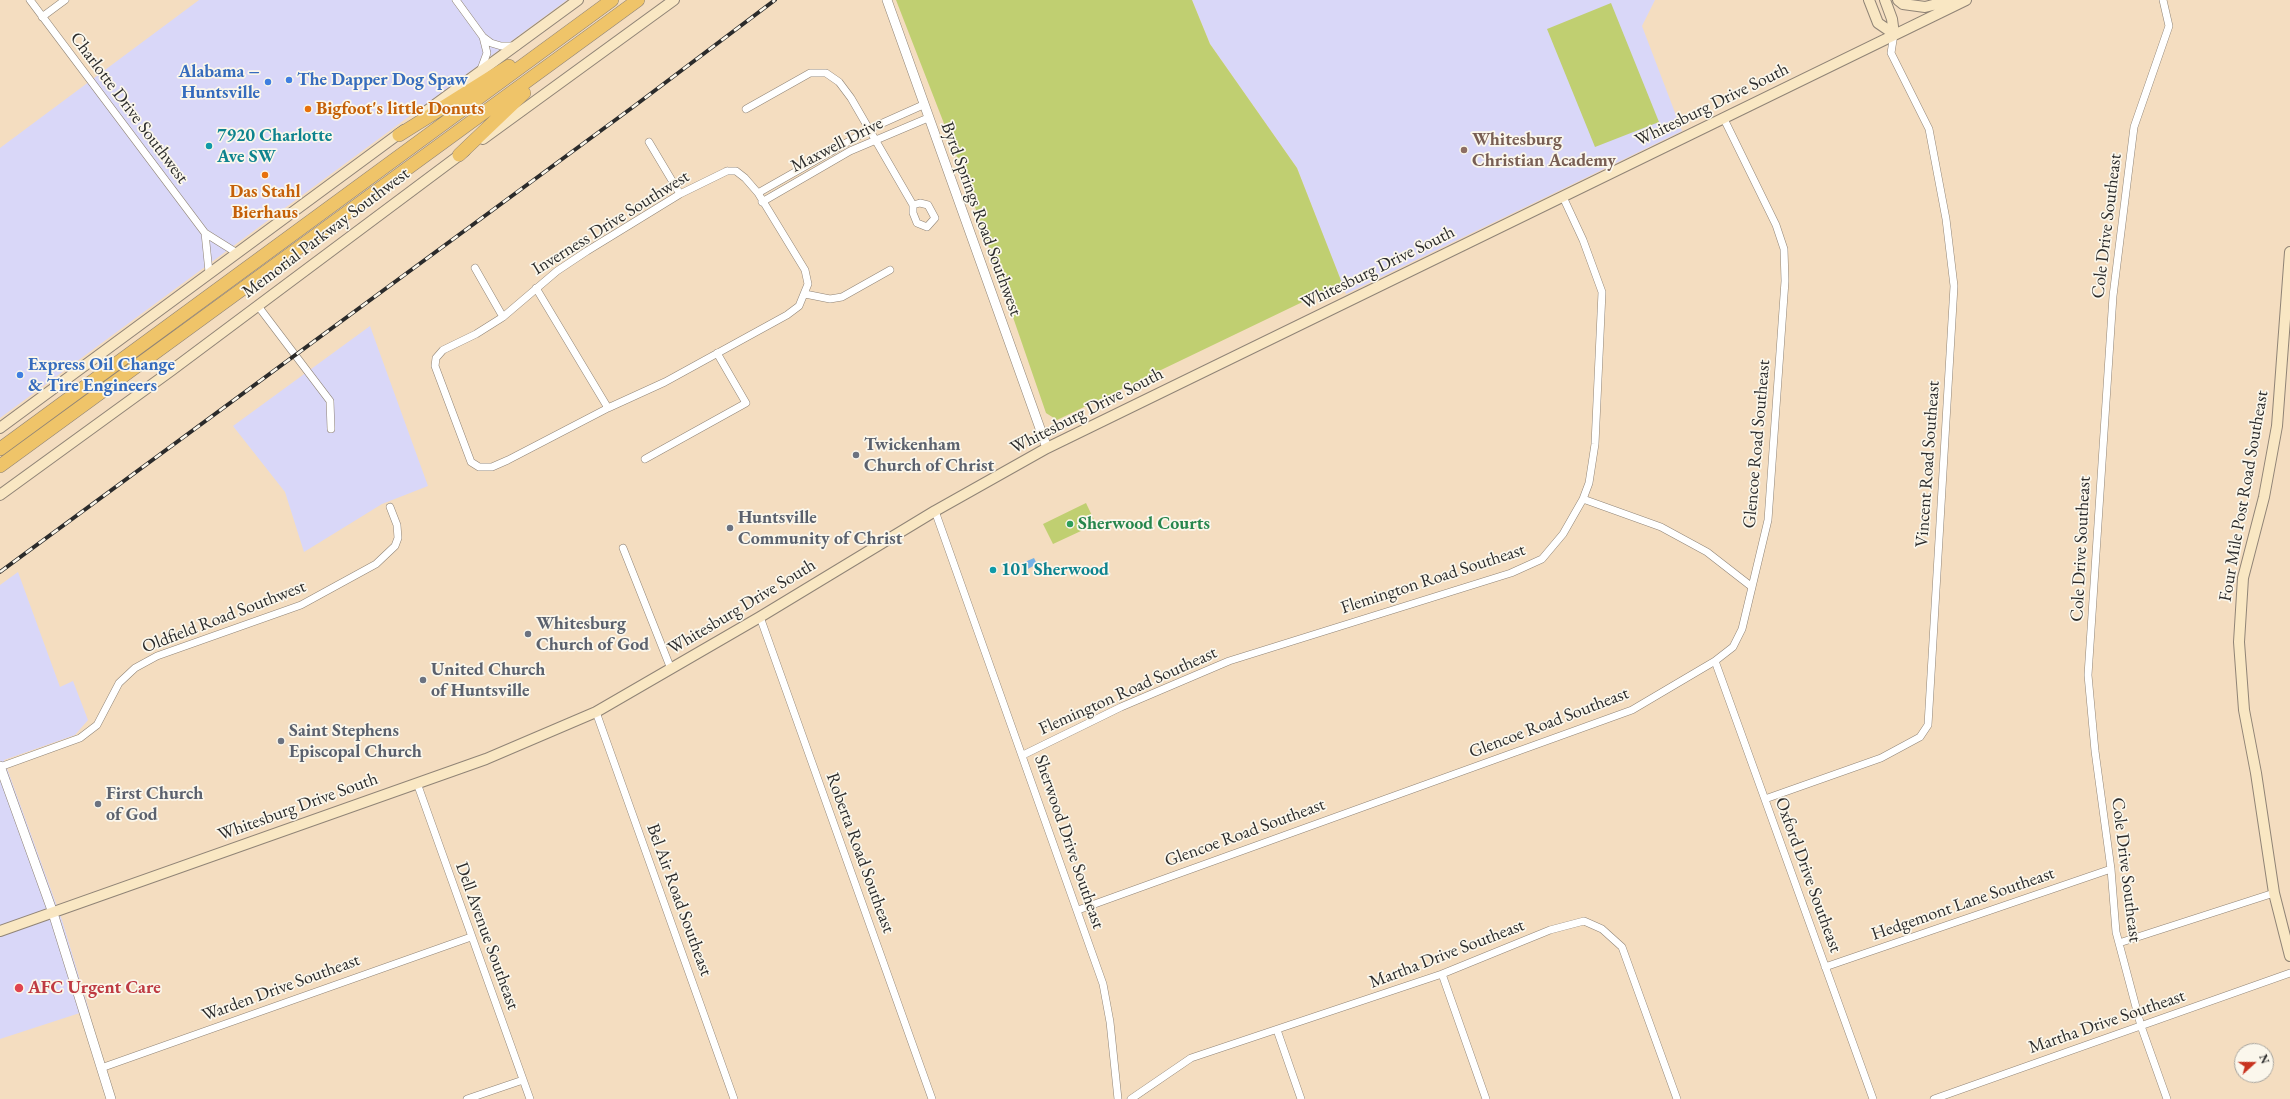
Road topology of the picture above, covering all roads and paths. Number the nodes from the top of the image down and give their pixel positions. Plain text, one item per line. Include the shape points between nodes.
1 (30, 0) edge
2 (65, 0) edge
3 (456, 0) edge
4 (578, 0) edge
5 (612, 0) edge
6 (638, 0) edge
7 (674, 0) edge
8 (886, 0) edge
9 (1869, 0) edge
10 (1885, 0) edge
11 (1898, 0) edge
12 (1953, 0) edge
13 (1966, 0) edge
14 (2163, 0) edge
15 (592, 15) junction
16 (42, 17) junction
17 (596, 31) junction
18 (1894, 34) junction
19 (483, 37) junction
20 (517, 46) junction
21 (480, 72) junction
22 (923, 105) junction
23 (746, 109) dead end
24 (928, 118) junction
25 (1724, 119) junction
26 (869, 129) junction
27 (399, 135) junction
28 (876, 140) junction
29 (649, 142) dead end
30 (459, 155) junction
31 (758, 193) junction
32 (680, 194) junction
33 (1563, 197) junction
34 (762, 202) junction
35 (913, 205) dead end
36 (205, 234) junction
37 (2290, 252) edge
38 (237, 253) junction
39 (475, 268) dead end
40 (890, 270) dead end
41 (209, 272) junction
42 (536, 288) junction
43 (805, 294) junction
44 (258, 306) junction
45 (503, 316) junction
46 (717, 353) junction
47 (608, 408) junction
48 (0, 428) edge
49 (331, 429) dead end
50 (1047, 448) junction
51 (0, 449) edge
52 (645, 459) dead end
53 (0, 466) edge
54 (0, 495) edge
55 (1583, 499) junction
56 (390, 507) dead end
57 (935, 510) junction
58 (623, 548) dead end
59 (1752, 587) junction
60 (760, 617) junction
61 (1715, 661) junction
62 (671, 669) junction
63 (596, 712) junction
64 (1023, 755) junction
65 (0, 766) edge
66 (417, 783) junction
67 (1765, 799) junction
68 (2111, 869) junction
69 (2274, 893) junction
70 (1078, 910) junction
71 (53, 913) junction
72 (0, 931) edge
73 (472, 937) junction
74 (2119, 943) junction
75 (2290, 956) edge
76 (1825, 967) junction
77 (2290, 973) edge
78 (1442, 974) junction
79 (2141, 1026) junction
80 (1276, 1030) junction
81 (101, 1068) junction
82 (523, 1080) junction
83 (111, 1099) edge
84 (467, 1099) edge
85 (530, 1099) edge
86 (734, 1099) edge
87 (932, 1099) edge
88 (1118, 1099) edge
89 (1131, 1099) edge
90 (1301, 1099) edge
91 (1486, 1099) edge
92 (1676, 1099) edge
93 (1873, 1099) edge
94 (1934, 1099) edge
95 (2168, 1099) edge

1 - 16 street, Charlotte Drive Southwest
2 - 16 street
3 - 19 street
4 - 20 main road, Memorial Parkway Southwest
5 - 15 highway, Memorial Parkway Southwest
6 - 17 highway, Memorial Parkway Southwest
7 - 30 main road, Memorial Parkway Southwest
8 - 22 street, Byrd Springs Road Southwest
9 - 18 main road via 1878,23
10 - 18 main road
11 - 12 main road via 1903,4 1925,7
13 - 18 main road, Whitesburg Drive South
14 - 68 street, Cole Drive Southeast via 2169,26 2134,127 2114,296 2088,675
15 - 27 highway
15 - 51 highway, Memorial Parkway Southwest
16 - 36 street, Charlotte Drive Southwest
17 - 30 highway via 581,50 518,98
17 - 53 highway, Memorial Parkway Southwest
18 - 25 main road, Whitesburg Drive South
18 - 67 street, Vincent Road Southeast via 1891,53 1929,129 1946,219 1954,286 1928,725 1920,738 1881,758
19 - 20 street via 501,46
19 - 21 street via 487,53
20 - 21 main road, Memorial Parkway Southwest
21 - 27 main road, Memorial Parkway Southwest via 411,123
22 - 24 street, Byrd Springs Road Southwest
22 - 26 street
23 - 26 street via 810,73 826,73 839,82
24 - 28 street, Maxwell Drive
24 - 50 street, Byrd Springs Road Southwest
25 - 33 main road, Whitesburg Drive South
25 - 59 street, Glencoe Road Southeast via 1776,225 1784,249 1785,281 1768,520
26 - 28 street
26 - 31 street
27 - 38 main road, Memorial Parkway Southwest
28 - 34 street, Maxwell Drive
28 - 35 street
29 - 32 street
30 - 44 main road, Memorial Parkway Southwest
31 - 32 street, Inverness Drive Southwest via 736,171 727,171
31 - 34 street, Inverness Drive Southwest
32 - 42 street, Inverness Drive Southwest via 587,251
33 - 50 main road, Whitesburg Drive South
33 - 55 street, Flemington Road Southeast via 1583,240 1602,292 1595,444 1589,483
34 - 43 street, Inverness Drive Southwest via 804,270 808,284
36 - 38 street, Charlotte Drive Southwest
36 - 41 street
37 - 69 main road, Four Mile Post Road Southeast via 2277,426 2264,497 2243,578 2239,642 2244,710
38 - 41 main road, Memorial Parkway Southwest
39 - 45 street
40 - 43 street via 842,297 830,299
41 - 48 main road, Memorial Parkway Southwest
42 - 45 street, Inverness Drive Southwest
42 - 47 street
43 - 46 street, Inverness Drive Southwest via 799,306 787,315
44 - 49 street via 330,401
44 - 54 main road, Memorial Parkway Southwest
45 - 47 street, Inverness Drive Southwest via 476,334 444,350 436,358 435,366 471,462 479,467 492,467
46 - 47 street, Inverness Drive Southwest via 665,382
46 - 52 street via 746,403
50 - 57 main road, Whitesburg Drive South
55 - 59 street via 1661,527 1707,552
55 - 64 street, Flemington Road Southeast via 1563,534 1542,559 1517,570 1229,661 1121,707
56 - 65 street, Oldfield Road Southwest via 397,525 398,538 396,546 376,564 300,605 157,656 135,668 119,683 97,725 80,738
57 - 60 main road, Whitesburg Drive South
57 - 64 street, Sherwood Drive Southeast
58 - 62 street
59 - 61 street, Glencoe Road Southeast via 1742,629 1733,647
60 - 62 main road, Whitesburg Drive South
60 - 87 street, Roberta Road Southeast
61 - 67 street, Oxford Drive Southeast
61 - 70 street, Glencoe Road Southeast via 1632,710
62 - 63 main road, Whitesburg Drive South
63 - 66 main road, Whitesburg Drive South via 486,759
63 - 86 street, Bel Air Road Southeast
64 - 70 street, Sherwood Drive Southeast
65 - 71 street
66 - 71 main road, Whitesburg Drive South
66 - 73 street, Dell Avenue Southeast
67 - 76 street, Oxford Drive Southeast
68 - 74 street, Cole Drive Southeast
68 - 76 street, Hedgemont Lane Southeast
69 - 74 street
69 - 75 main road, Four Mile Post Road Southeast
70 - 88 street, Sherwood Drive Southeast via 1103,984 1110,1022
71 - 72 main road, Whitesburg Drive South
71 - 81 street
73 - 81 street, Warden Drive Southeast
73 - 82 street, Dell Avenue Southeast
74 - 79 street, Cole Drive Southeast
76 - 93 street, Oxford Drive Southeast
77 - 79 street, Martha Drive Southeast
78 - 80 street, Martha Drive Southeast
78 - 91 street
78 - 92 street, Martha Drive Southeast via 1550,930 1584,921 1602,929 1622,947
79 - 94 street, Martha Drive Southeast
79 - 95 street, Cole Drive Southeast
80 - 89 street, Martha Drive Southeast via 1191,1058
80 - 90 street
81 - 83 street
82 - 84 street
82 - 85 street, Dell Avenue Southeast

